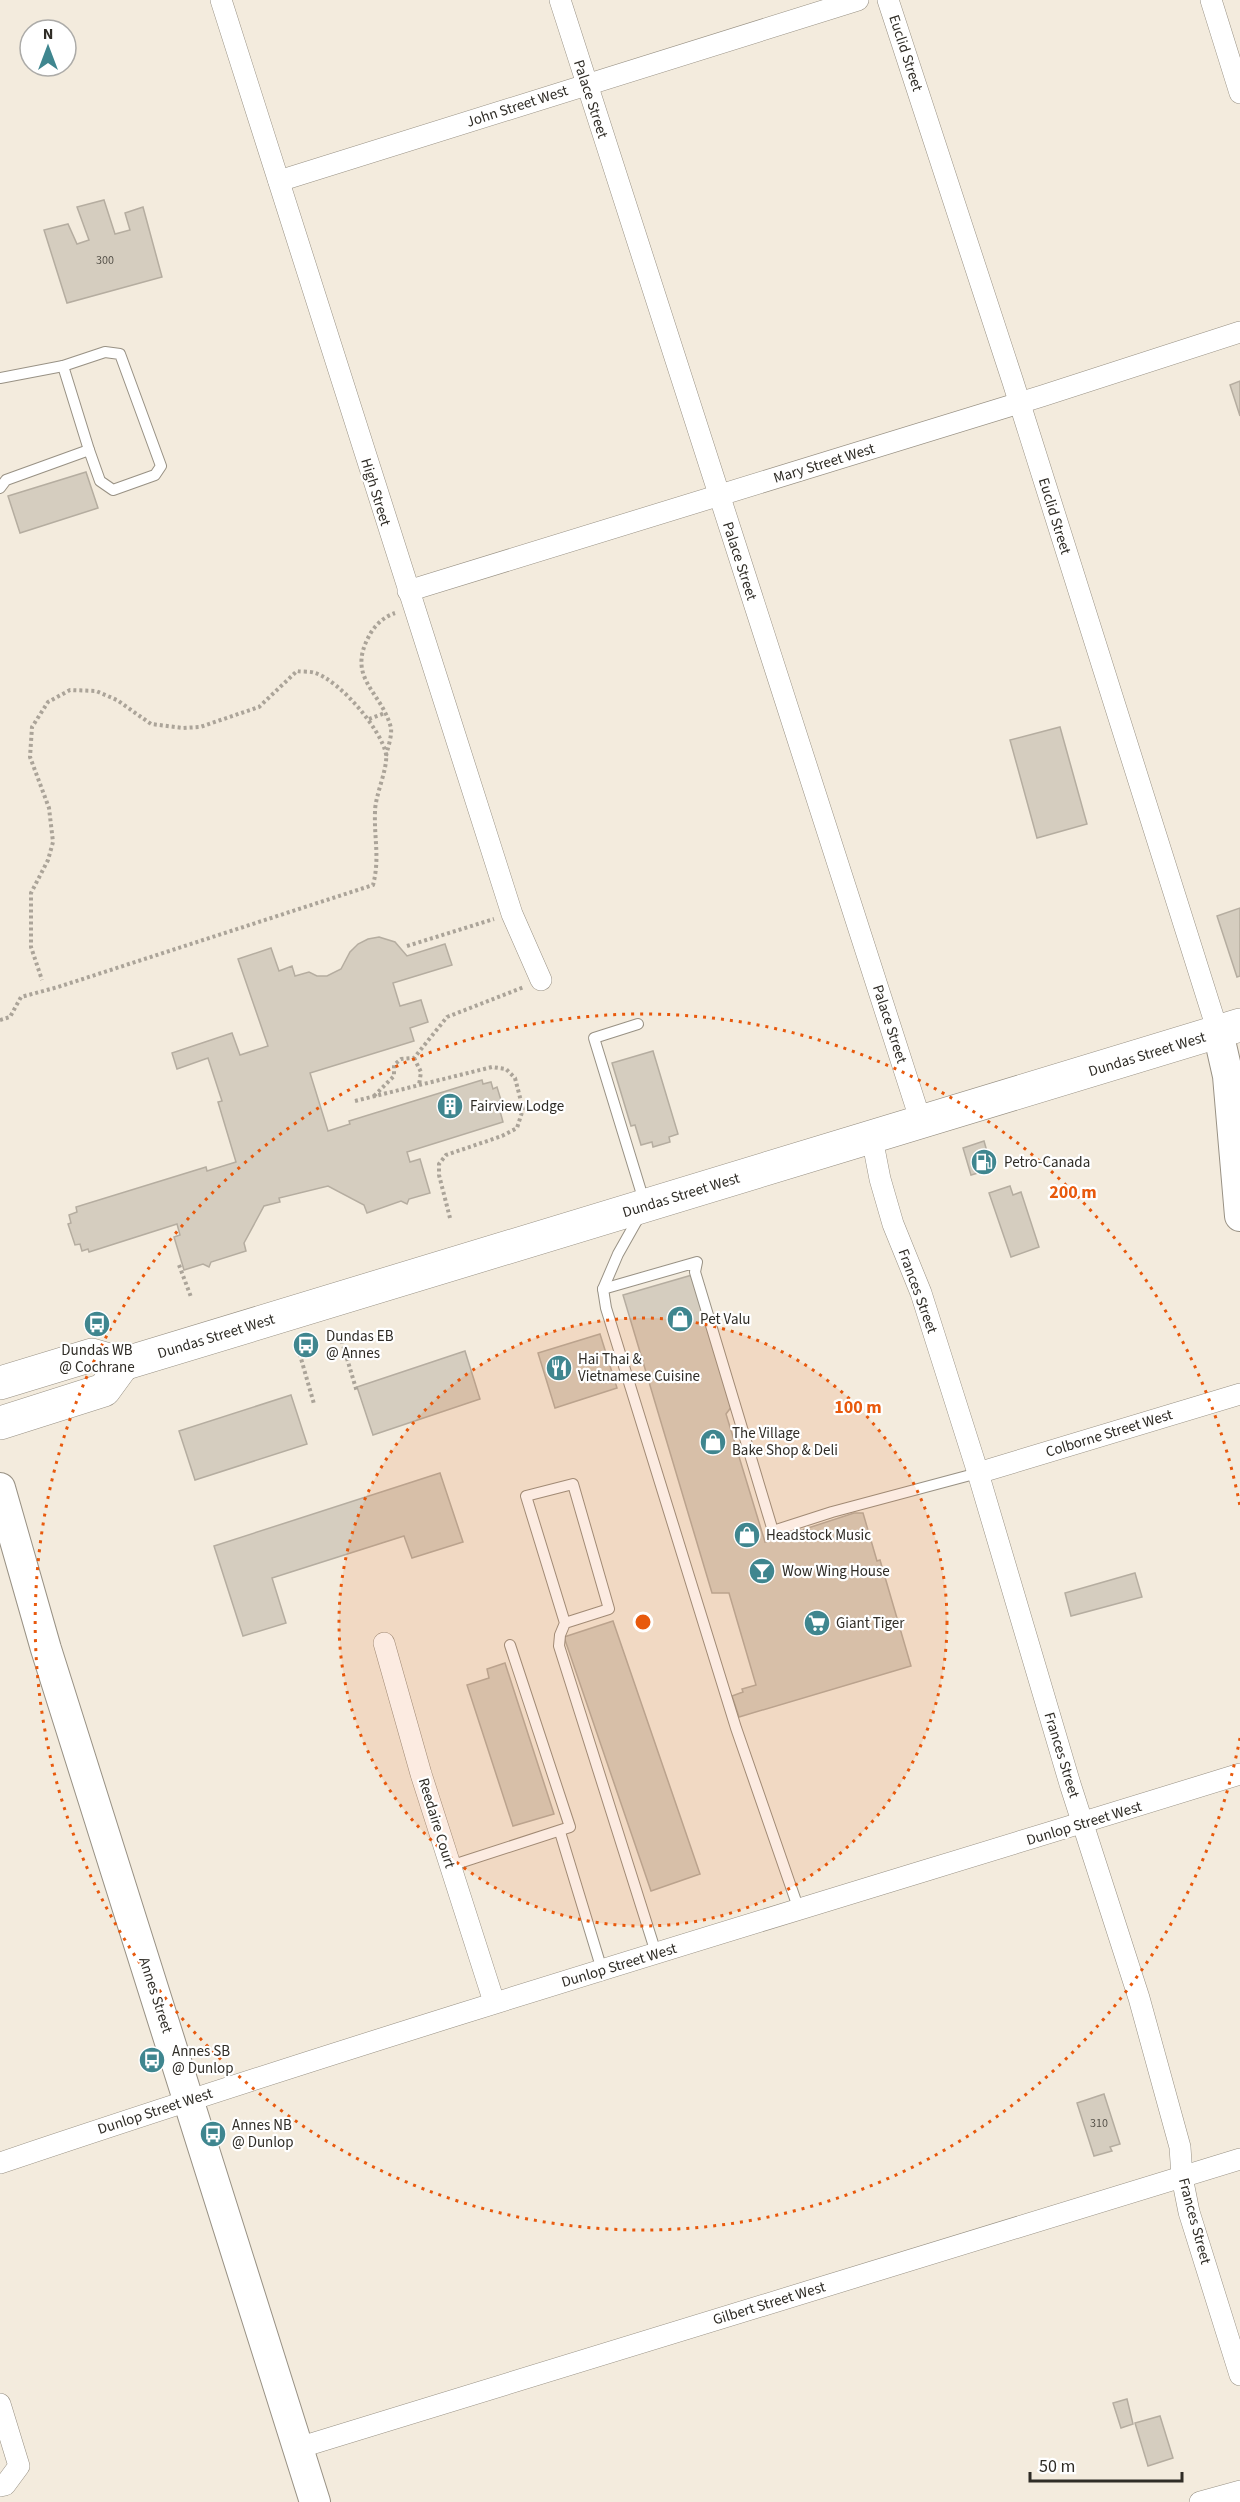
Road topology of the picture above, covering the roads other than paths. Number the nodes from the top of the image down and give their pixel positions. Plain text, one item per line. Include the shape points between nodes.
1 (221, 0) edge
2 (560, 0) edge
3 (858, 0) edge
4 (888, 0) edge
5 (1211, 0) edge
6 (586, 84) junction
7 (1240, 93) edge
8 (279, 181) junction
9 (1240, 332) edge
10 (63, 366) junction
11 (0, 378) edge
12 (1019, 403) junction
13 (90, 450) junction
14 (0, 488) edge
15 (718, 495) junction
16 (408, 591) junction
17 (541, 980) road end
18 (638, 1024) dead end
19 (1229, 1028) edge
20 (921, 1122) junction
21 (872, 1137) junction
22 (646, 1205) junction
23 (1240, 1216) edge
24 (603, 1289) junction
25 (123, 1364) junction
26 (0, 1383) edge
27 (1240, 1394) edge
28 (0, 1423) edge
29 (978, 1473) junction
30 (0, 1488) edge
31 (565, 1623) junction
32 (384, 1643) dead end
33 (510, 1645) dead end
34 (1240, 1774) edge
35 (1083, 1823) junction
36 (560, 1832) junction
37 (450, 1866) junction
38 (798, 1910) junction
39 (656, 1953) junction
40 (602, 1970) junction
41 (494, 2002) junction
42 (189, 2099) junction
43 (1240, 2159) edge
44 (0, 2163) edge
45 (1182, 2177) junction
46 (1240, 2375) edge
47 (0, 2404) edge
48 (298, 2448) junction
49 (0, 2486) edge
50 (1240, 2491) edge
51 (315, 2502) edge
52 (1200, 2502) edge

1 - 8 street, High Street
2 - 6 street, Palace Street
3 - 6 street, John Street West
4 - 12 street, Euclid Street
5 - 7 street
6 - 8 street, John Street West
6 - 15 street, Palace Street
8 - 16 street, High Street
9 - 12 street, Mary Street West
10 - 11 lane
10 - 13 lane
10 - 13 lane via 105,352 120,354 161,466 155,475 113,490 100,481
12 - 15 street, Mary Street West
12 - 19 street, Euclid Street
13 - 14 lane via 6,480
15 - 16 street, Mary Street West
15 - 20 street, Palace Street
16 - 17 street, High Street via 512,914
18 - 22 lane via 594,1038
19 - 20 main road, Dundas Street West
19 - 23 street via 1228,1076
20 - 21 main road, Dundas Street West
21 - 22 main road, Dundas Street West
21 - 29 street, Frances Street via 893,1224 921,1293
22 - 24 lane
22 - 25 main road, Dundas Street West
24 - 29 lane via 697,1262 695,1272 773,1531
24 - 38 lane via 733,1717
25 - 26 main road via 92,1355
25 - 28 main road via 104,1390
27 - 29 street, Colborne Street West
29 - 35 street, Frances Street
30 - 42 street, Annes Street via 50,1660
31 - 31 lane via 609,1609 573,1484 526,1496
31 - 39 lane via 559,1646
32 - 37 street, Reedaire Court
33 - 36 lane via 570,1827
34 - 35 street, Dunlop Street West
35 - 38 street, Dunlop Street West
35 - 45 street, Frances Street via 1139,1998 1180,2147
36 - 37 lane
36 - 40 lane
37 - 41 street, Reedaire Court
38 - 39 street, Dunlop Street West
39 - 40 street, Dunlop Street West
40 - 41 street, Dunlop Street West
41 - 42 street, Dunlop Street West
42 - 44 street, Dunlop Street West
42 - 48 street, Annes Street
43 - 45 street, Gilbert Street West
45 - 46 street, Frances Street
45 - 48 street, Gilbert Street West
47 - 49 street via 19,2466
48 - 51 street, Annes Street
50 - 52 street

